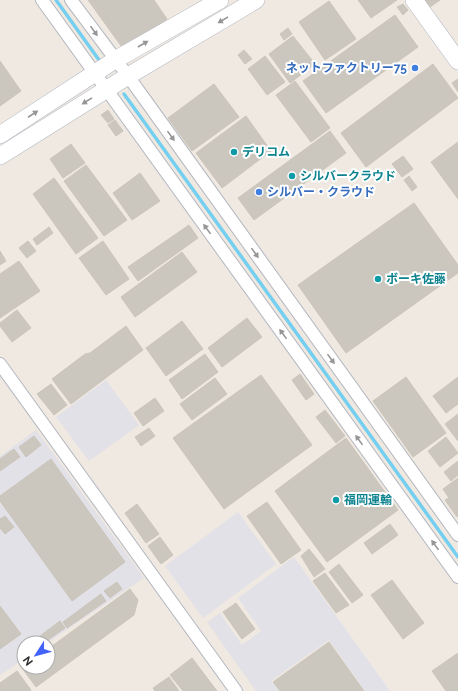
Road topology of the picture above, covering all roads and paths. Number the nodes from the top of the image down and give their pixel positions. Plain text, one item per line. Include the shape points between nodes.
1 (42, 0) edge
2 (71, 0) edge
3 (220, 0) edge
4 (256, 0) edge
5 (414, 0) edge
6 (115, 60) junction
7 (458, 61) edge
8 (95, 74) junction
9 (128, 76) junction
10 (107, 89) junction
11 (0, 135) edge
12 (0, 156) edge
13 (0, 364) edge
14 (458, 535) edge
15 (458, 577) edge
16 (236, 691) edge

1 - 8 street
2 -> 6 street
6 -> 3 street
4 -> 9 street
5 - 7 street
6 - 8 street
6 - 9 street
8 - 10 street
11 -> 8 street
9 - 10 street
9 -> 14 street
10 -> 12 street
15 -> 10 street
13 - 16 street

